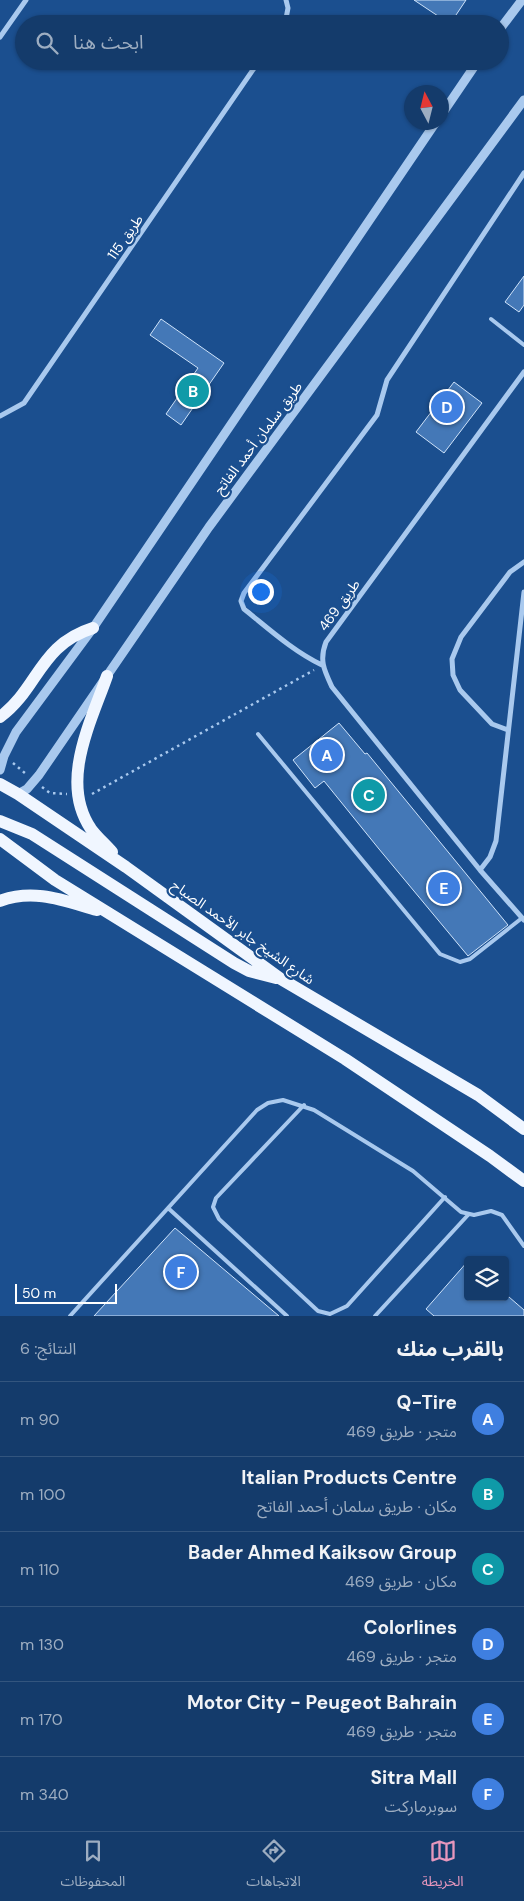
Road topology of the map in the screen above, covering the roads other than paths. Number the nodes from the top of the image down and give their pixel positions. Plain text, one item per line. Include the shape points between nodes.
1 (26, 0) edge
2 (286, 0) edge
3 (522, 0) edge
4 (15, 15) edge
5 (287, 15) edge
6 (15, 16) edge
7 (509, 17) edge
8 (0, 37) edge
9 (253, 70) edge
10 (472, 70) edge
11 (524, 100) edge
12 (449, 104) edge
13 (431, 130) edge
14 (524, 173) edge
15 (491, 319) dead end
16 (524, 345) edge
17 (524, 372) edge
18 (0, 416) edge
19 (524, 562) edge
20 (524, 592) edge
21 (93, 628) junction
22 (322, 665) junction
23 (107, 676) junction
24 (0, 717) edge
25 (508, 730) junction
26 (258, 734) dead end
27 (0, 770) edge
28 (0, 784) edge
29 (18, 794) junction
30 (0, 796) edge
31 (0, 821) edge
32 (0, 830) edge
33 (3, 841) edge
34 (126, 867) junction
35 (480, 870) junction
36 (0, 901) edge
37 (112, 914) junction
38 (523, 919) edge
39 (281, 980) junction
40 (304, 1105) junction
41 (524, 1129) edge
42 (524, 1181) edge
43 (445, 1196) junction
44 (168, 1208) junction
45 (468, 1215) junction
46 (524, 1246) edge
47 (70, 1316) edge
48 (287, 1316) edge
49 (375, 1316) edge

1 - 4 street
2 - 5 street
3 - 7 street
6 - 8 street
9 - 18 street, طريق 115 via 24,403
10 - 12 street
11 - 23 street, طريق سلمان أحمد الفاتح via 209,527
13 - 21 street, طريق سلمان أحمد الفاتح
14 - 22 street via 387,380 377,415 240,601 244,609 284,641 306,658
15 - 16 lane
17 - 22 street, طريق 469 via 326,642
19 - 25 street via 510,572 460,637 452,659 453,675 460,690 492,724
20 - 25 street
21 - 24 main road via 73,635 57,647 15,704
21 - 27 street, طريق سلمان أحمد الفاتح via 16,732
22 - 35 street via 332,687
23 - 29 street, طريق سلمان أحمد الفاتح via 35,781
23 - 34 main road via 79,760 79,795 91,829
25 - 35 street via 496,841
26 - 38 lane via 440,954 460,962 470,959
28 - 29 main road, شارع الشيخ جابر الأحمد الصباح
29 - 30 main road
29 - 34 main road, شارع الشيخ جابر الأحمد الصباح
31 - 39 main road via 32,834 234,963
32 - 33 street
33 - 37 main road via 56,880
34 - 39 main road, شارع الشيخ جابر الأحمد الصباح
35 - 38 street
36 - 37 main road via 24,894 47,896
37 - 42 main road via 345,1059
39 - 41 main road, شارع الشيخ جابر الأحمد الصباح via 478,1095
40 - 43 lane via 413,1171
40 - 43 lane via 219,1194 213,1207 219,1219 318,1311 330,1314 342,1310
40 - 44 lane via 283,1100 268,1102 257,1110
43 - 45 lane
44 - 47 lane
44 - 48 lane
45 - 46 lane via 485,1211 502,1215
45 - 49 lane

